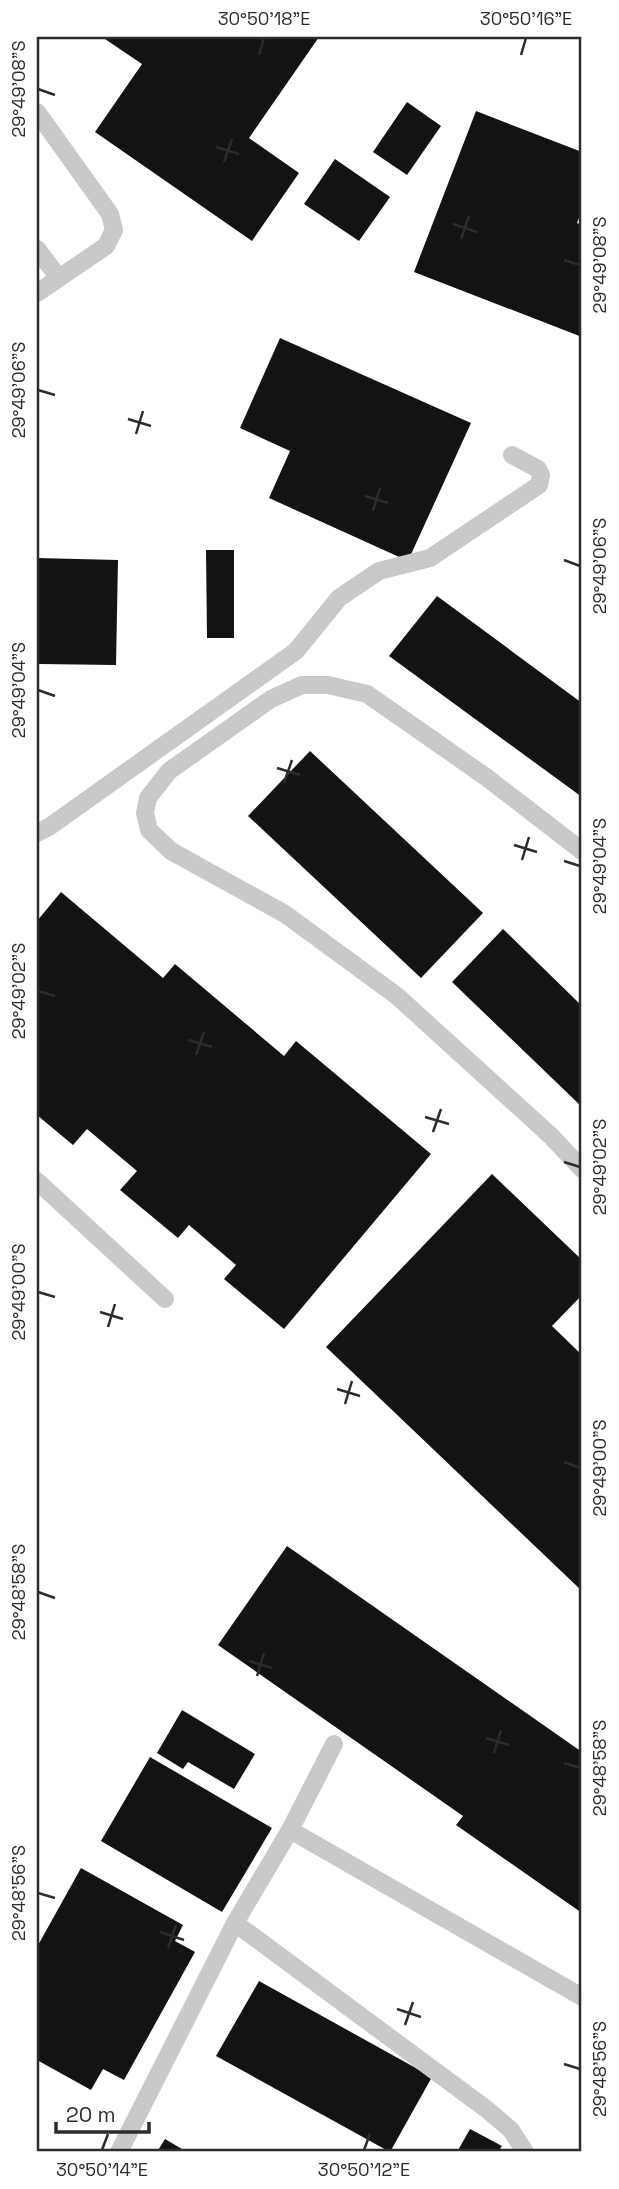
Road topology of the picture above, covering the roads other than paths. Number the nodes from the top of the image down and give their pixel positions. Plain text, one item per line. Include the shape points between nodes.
1 (37, 112) edge
2 (37, 249) edge
3 (59, 278) junction
4 (37, 293) edge
5 (512, 454) dead end
6 (37, 833) edge
7 (582, 851) edge
8 (582, 1169) edge
9 (37, 1181) edge
10 (166, 1299) dead end
11 (334, 1744) dead end
12 (290, 1830) junction
13 (235, 1923) junction
14 (582, 1997) edge
15 (119, 2152) edge
16 (525, 2152) edge

1 - 3 lane via 110,214 114,230 106,246
2 - 3 lane
3 - 4 lane
5 - 6 lane via 538,469 539,485 430,558 379,571 339,598 296,650
7 - 8 lane via 368,694 328,685 302,685 271,699 170,771 148,798 145,813 149,830 171,851 285,914 397,996
9 - 10 lane
11 - 12 lane
12 - 13 lane
12 - 14 lane
13 - 15 lane
13 - 16 lane via 485,2108 511,2130

